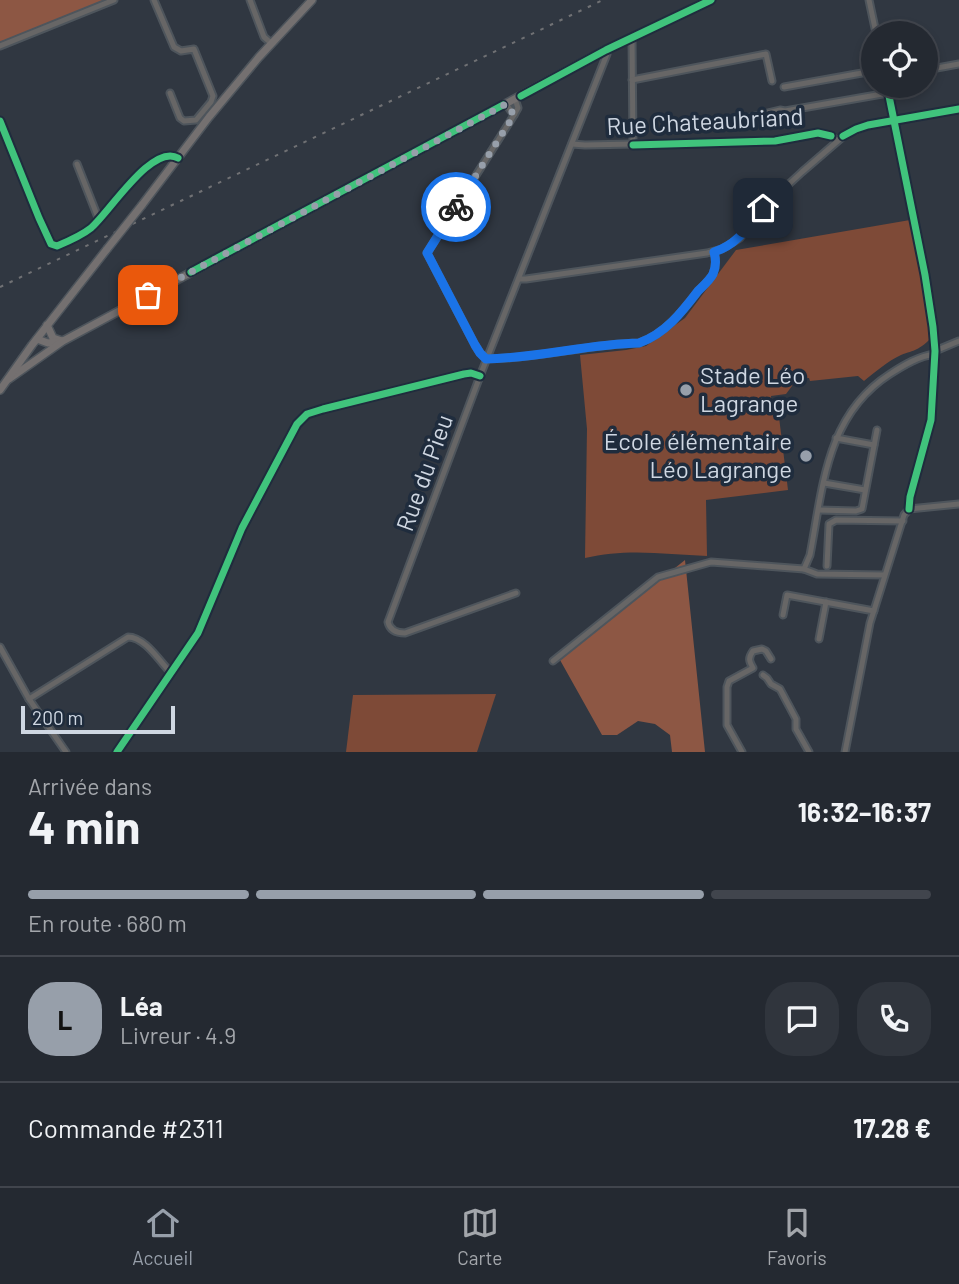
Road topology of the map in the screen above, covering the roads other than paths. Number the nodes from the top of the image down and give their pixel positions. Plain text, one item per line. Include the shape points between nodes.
1 (114, 0) edge
2 (153, 0) edge
3 (250, 0) edge
4 (312, 0) edge
5 (711, 0) edge
6 (869, 0) edge
7 (873, 21) edge
8 (632, 38) junction
9 (271, 43) junction
10 (0, 46) edge
11 (606, 50) junction
12 (959, 64) edge
13 (938, 68) edge
14 (861, 73) edge
15 (632, 80) junction
16 (772, 81) dead end
17 (784, 88) dead end
18 (170, 93) dead end
19 (861, 98) edge
20 (889, 98) edge
21 (515, 99) junction
22 (506, 104) junction
23 (959, 109) edge
24 (514, 115) junction
25 (893, 120) junction
26 (0, 121) edge
27 (698, 125) dead end
28 (838, 140) junction
29 (572, 144) junction
30 (633, 145) junction
31 (178, 158) junction
32 (78, 164) dead end
33 (99, 220) junction
34 (714, 252) junction
35 (519, 279) junction
36 (47, 326) junction
37 (63, 341) junction
38 (959, 341) edge
39 (34, 342) junction
40 (47, 352) junction
41 (934, 353) junction
42 (486, 359) junction
43 (480, 376) junction
44 (9, 379) junction
45 (0, 390) edge
46 (877, 430) dead end
47 (836, 438) junction
48 (874, 445) junction
49 (824, 483) junction
50 (865, 490) junction
51 (959, 504) edge
52 (909, 509) junction
53 (819, 510) junction
54 (903, 521) junction
55 (827, 566) dead end
56 (804, 569) junction
57 (884, 575) junction
58 (516, 593) dead end
59 (825, 603) junction
60 (874, 611) junction
61 (783, 615) dead end
62 (819, 639) dead end
63 (0, 647) edge
64 (771, 659) dead end
65 (553, 661) dead end
66 (172, 673) junction
67 (763, 675) dead end
68 (29, 699) junction
69 (66, 752) edge
70 (117, 752) edge
71 (742, 752) edge
72 (809, 752) edge
73 (845, 752) edge

1 - 10 street
2 - 18 street via 174,47 194,49 213,96 196,120 184,121
3 - 9 street via 264,37
4 - 9 main road
5 - 8 main road
6 - 7 street
8 - 11 main road
8 - 15 street
9 - 31 main road
11 - 21 main road
11 - 29 street, Rue du Pieu
12 - 13 street
14 - 17 street
15 - 16 street via 766,54
15 - 30 street
19 - 27 street via 714,126
20 - 25 street
21 - 22 main road
21 - 24 street via 518,108
22 - 24 street
22 - 37 main road
23 - 25 street
24 - 42 street via 427,253
25 - 28 street via 856,129
25 - 41 street via 925,275
26 - 33 street via 51,244 75,238
28 - 30 street, Rue Chateaubriand via 818,133 775,141
28 - 34 street via 763,208 740,237
29 - 30 street, Rue Chateaubriand
29 - 35 street, Rue du Pieu
31 - 33 street via 167,156 146,168
31 - 36 main road, bridge
32 - 33 street
34 - 35 street
34 - 42 street via 713,274 680,314 647,340
35 - 42 street, Rue du Pieu
36 - 37 main road via 53,338
36 - 39 main road
37 - 39 main road
37 - 40 main road
38 - 41 street
39 - 40 main road
39 - 44 main road
40 - 44 main road
41 - 47 street via 899,368 873,387
41 - 52 street via 931,421
42 - 43 street, Rue du Pieu
43 - 58 street, Rue du Pieu via 388,622 394,631 405,632
43 - 66 street via 468,373 441,379 323,409 299,420 246,520 198,634
44 - 45 main road
46 - 48 street
47 - 48 street
47 - 49 street
48 - 50 street
49 - 50 street
49 - 53 street
50 - 53 street via 860,510
51 - 52 street
52 - 54 street
53 - 56 street
54 - 55 street via 836,520 829,524
54 - 57 street
56 - 57 street via 817,574
56 - 65 street via 711,562 658,577
57 - 60 street
59 - 60 street
59 - 61 street via 787,595
59 - 62 street
60 - 73 street
63 - 68 street
64 - 71 street via 762,649 753,651 753,668 727,687 727,725
66 - 68 street via 142,641 128,637
66 - 70 street
67 - 72 street via 780,689
68 - 69 street

